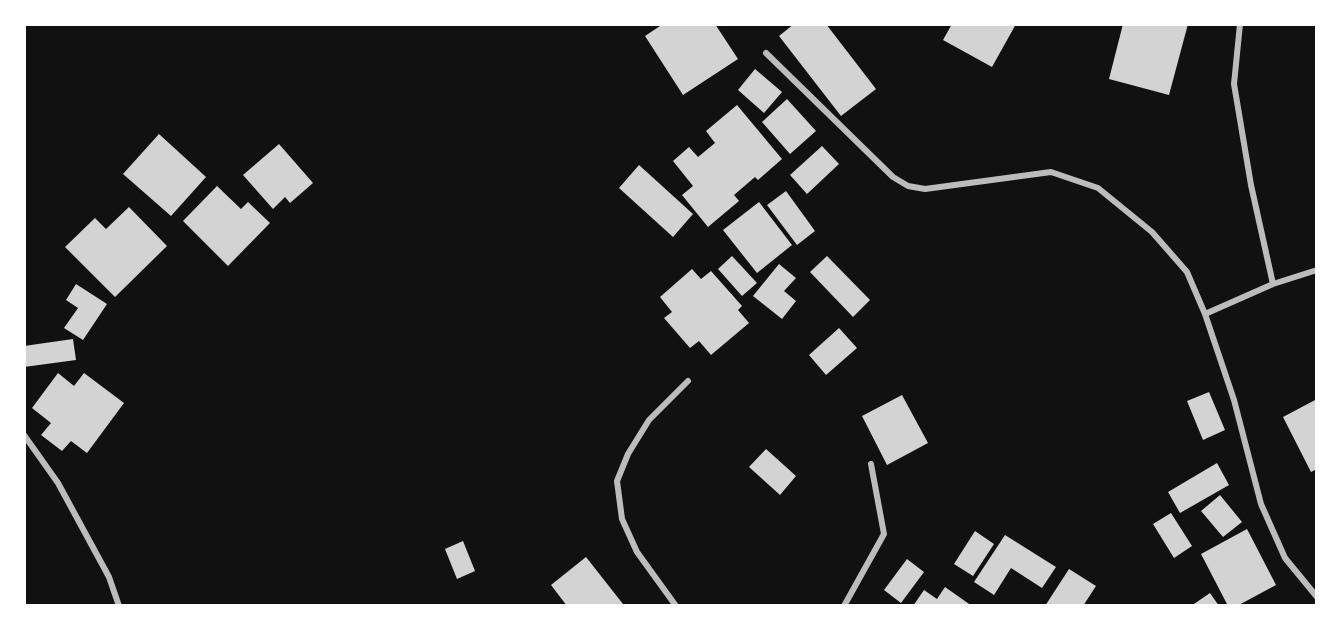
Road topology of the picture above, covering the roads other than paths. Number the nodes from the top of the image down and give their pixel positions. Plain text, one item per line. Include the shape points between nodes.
1 (1240, 24) edge
2 (766, 53) dead end
3 (1317, 270) edge
4 (1273, 284) junction
5 (1204, 314) junction
6 (688, 381) dead end
7 (24, 435) edge
8 (871, 464) dead end
9 (1317, 597) edge
10 (119, 606) edge
11 (676, 606) edge
12 (844, 606) edge

1 - 4 street via 1233,84
2 - 5 street via 893,177 908,186 925,189 1051,172 1098,188 1152,232 1187,272
3 - 4 street
4 - 5 street
5 - 9 street via 1234,400 1261,504 1285,558
6 - 11 street via 649,420 617,481 622,519 637,552
7 - 10 street via 58,483 109,577
8 - 12 street via 884,534

